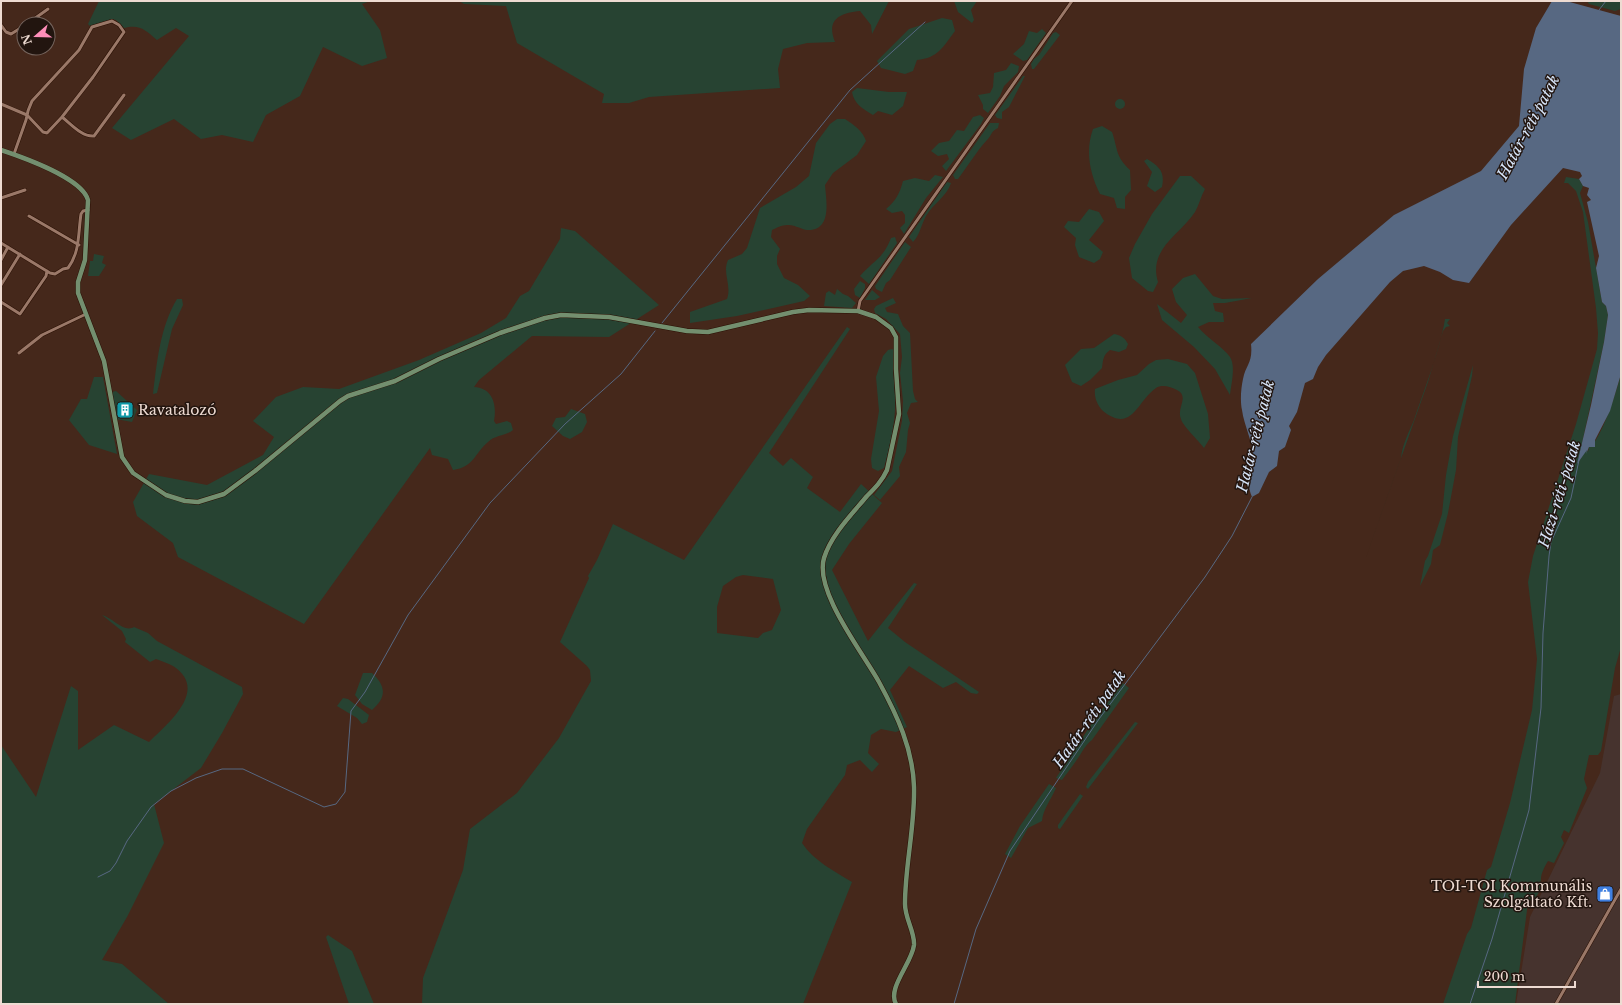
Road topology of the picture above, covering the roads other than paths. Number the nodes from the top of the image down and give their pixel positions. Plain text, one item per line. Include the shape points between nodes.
1 (1072, 1) edge
2 (48, 9) dead end
3 (38, 16) edge
4 (1, 25) edge
5 (16, 31) edge
6 (124, 95) dead end
7 (1, 104) edge
8 (27, 115) junction
9 (62, 117) junction
10 (1, 150) edge
11 (14, 154) junction
12 (24, 190) dead end
13 (1, 198) edge
14 (88, 210) junction
15 (30, 216) dead end
16 (1, 243) edge
17 (78, 245) junction
18 (8, 247) junction
19 (20, 254) junction
20 (1, 260) edge
21 (46, 271) junction
22 (1, 285) edge
23 (1, 302) edge
24 (858, 311) junction
25 (86, 314) junction
26 (19, 353) dead end
27 (1621, 889) edge
28 (896, 1004) edge
29 (1556, 1004) edge

1 - 24 street via 861,300
2 - 3 street
4 - 5 street via 11,34
6 - 9 street via 94,136 81,132
7 - 8 street
8 - 9 street via 47,133
8 - 9 street via 32,101 79,50 93,26 112,21 119,24 124,32 94,77
8 - 11 street
10 - 11 main road
11 - 14 main road via 51,169 73,183 86,193
12 - 13 street
14 - 17 street via 81,214
14 - 25 main road via 85,260 78,287
15 - 17 street
16 - 18 street
17 - 21 street via 68,268 54,274
18 - 19 street
18 - 20 street
19 - 21 street
19 - 22 street
21 - 23 street via 46,276 20,314
24 - 25 main road via 793,312 708,332 687,331 609,317 561,315 545,318 463,348 395,381 348,396 239,484 224,494 198,502 166,495 133,473 125,464 104,361
24 - 28 main road via 876,317 891,328 896,337 899,414 884,478 834,539 824,558 822,570 829,595 853,641 879,682 905,737 912,761 913,819 905,906 914,944 893,994
25 - 26 street via 42,335
27 - 29 street

